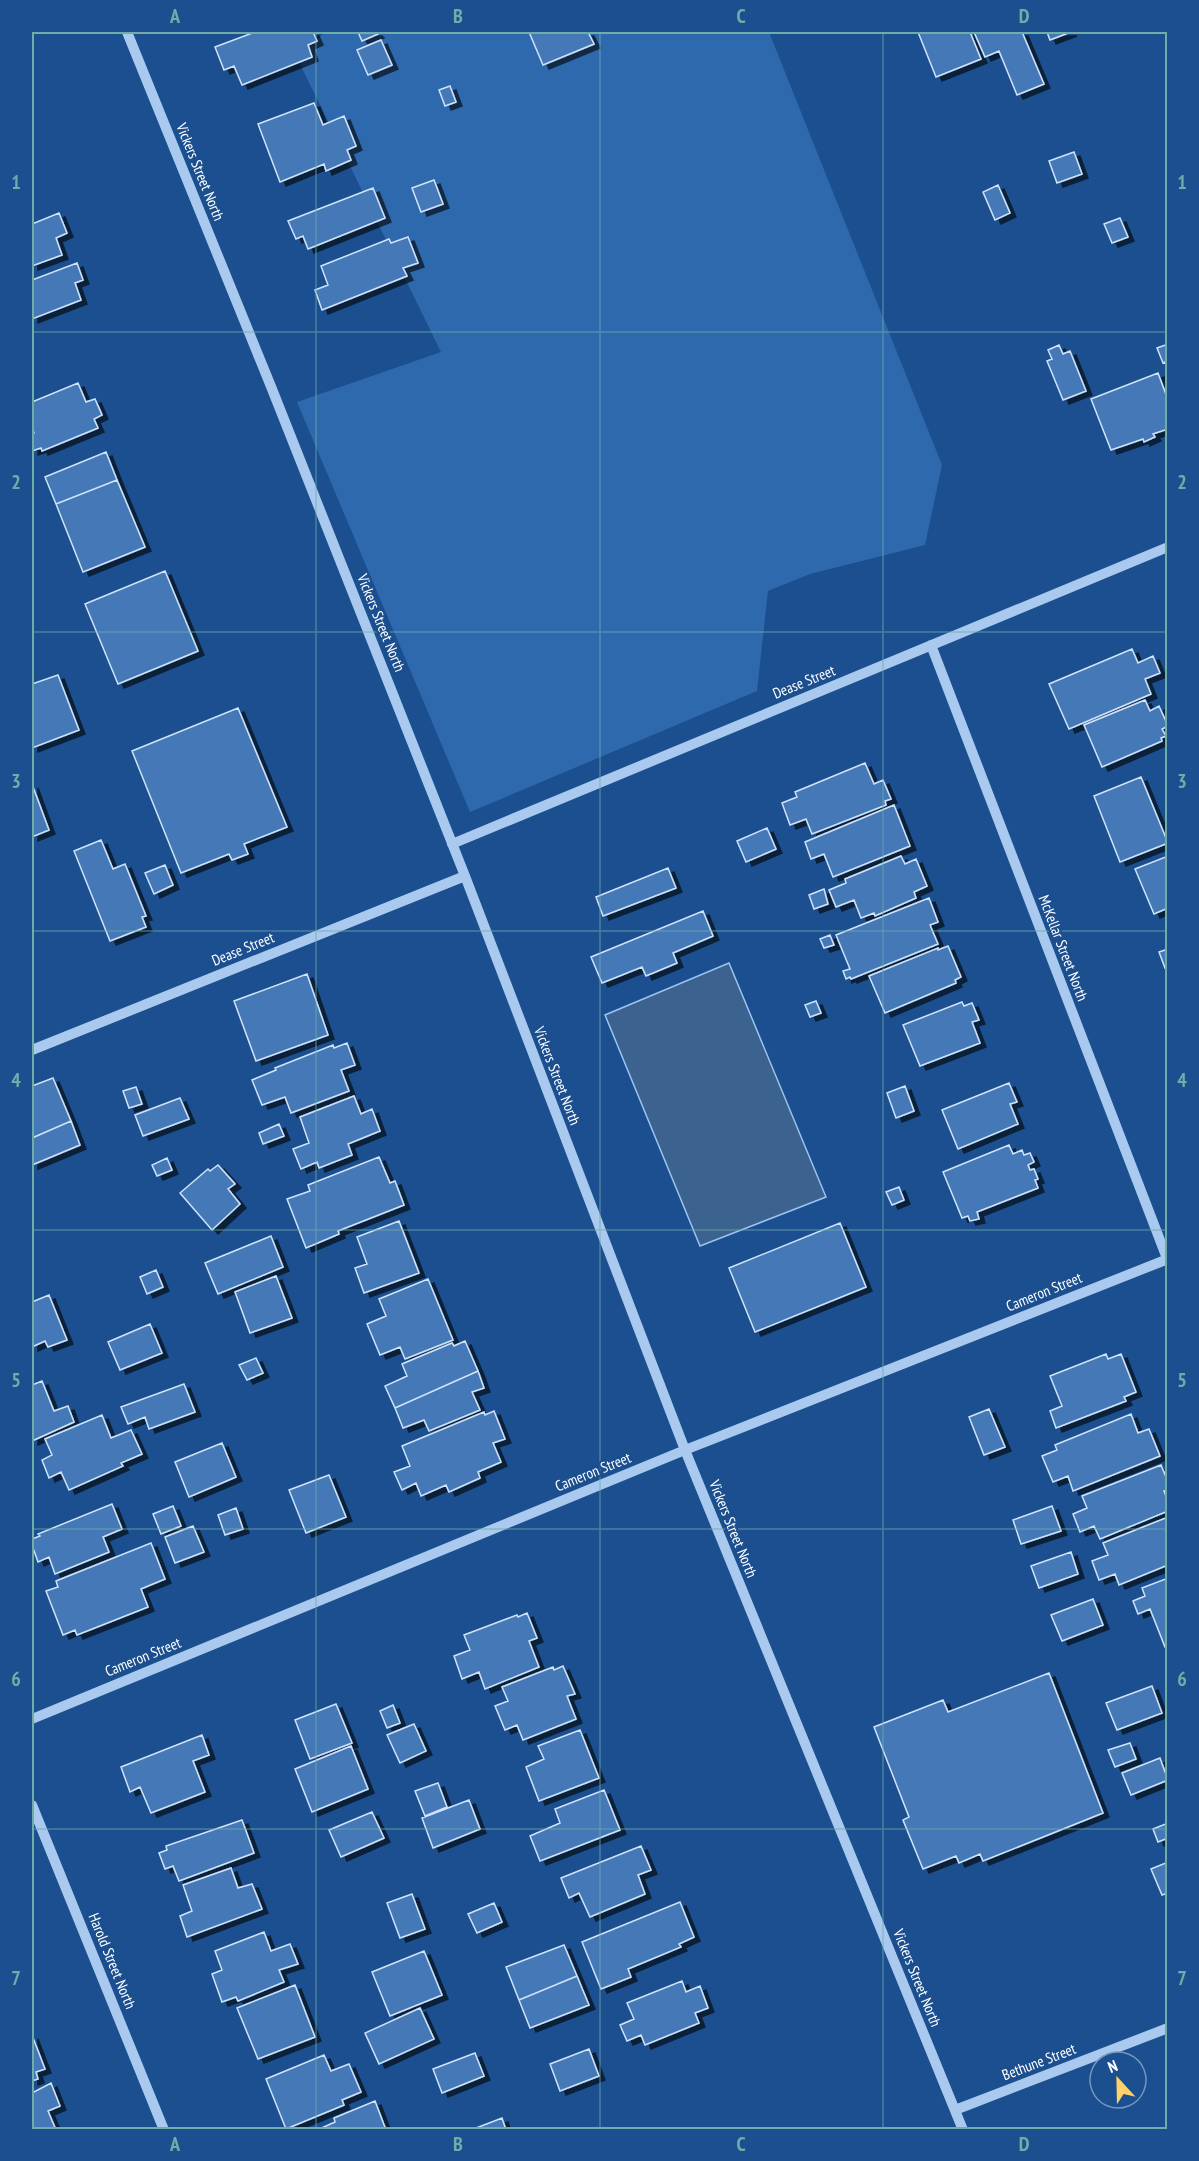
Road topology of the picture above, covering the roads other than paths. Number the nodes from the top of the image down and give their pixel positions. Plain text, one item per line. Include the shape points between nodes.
1 (127, 32) edge
2 (1167, 547) edge
3 (932, 645) junction
4 (452, 844) junction
5 (465, 876) junction
6 (32, 1050) edge
7 (1167, 1260) edge
8 (685, 1450) junction
9 (32, 1719) edge
10 (32, 1805) edge
11 (1167, 2028) edge
12 (955, 2110) junction
13 (164, 2130) edge
14 (963, 2130) edge

1 - 4 street, Vickers Street North
2 - 3 street, Dease Street
3 - 4 street, Dease Street
3 - 7 street, McKellar Street North
4 - 5 street, Vickers Street North
5 - 6 street, Dease Street
5 - 8 street, Vickers Street North
7 - 8 street, Cameron Street
8 - 9 street, Cameron Street
8 - 12 street, Vickers Street North
10 - 13 street, Harold Street North
11 - 12 street, Bethune Street
12 - 14 street, Vickers Street North

